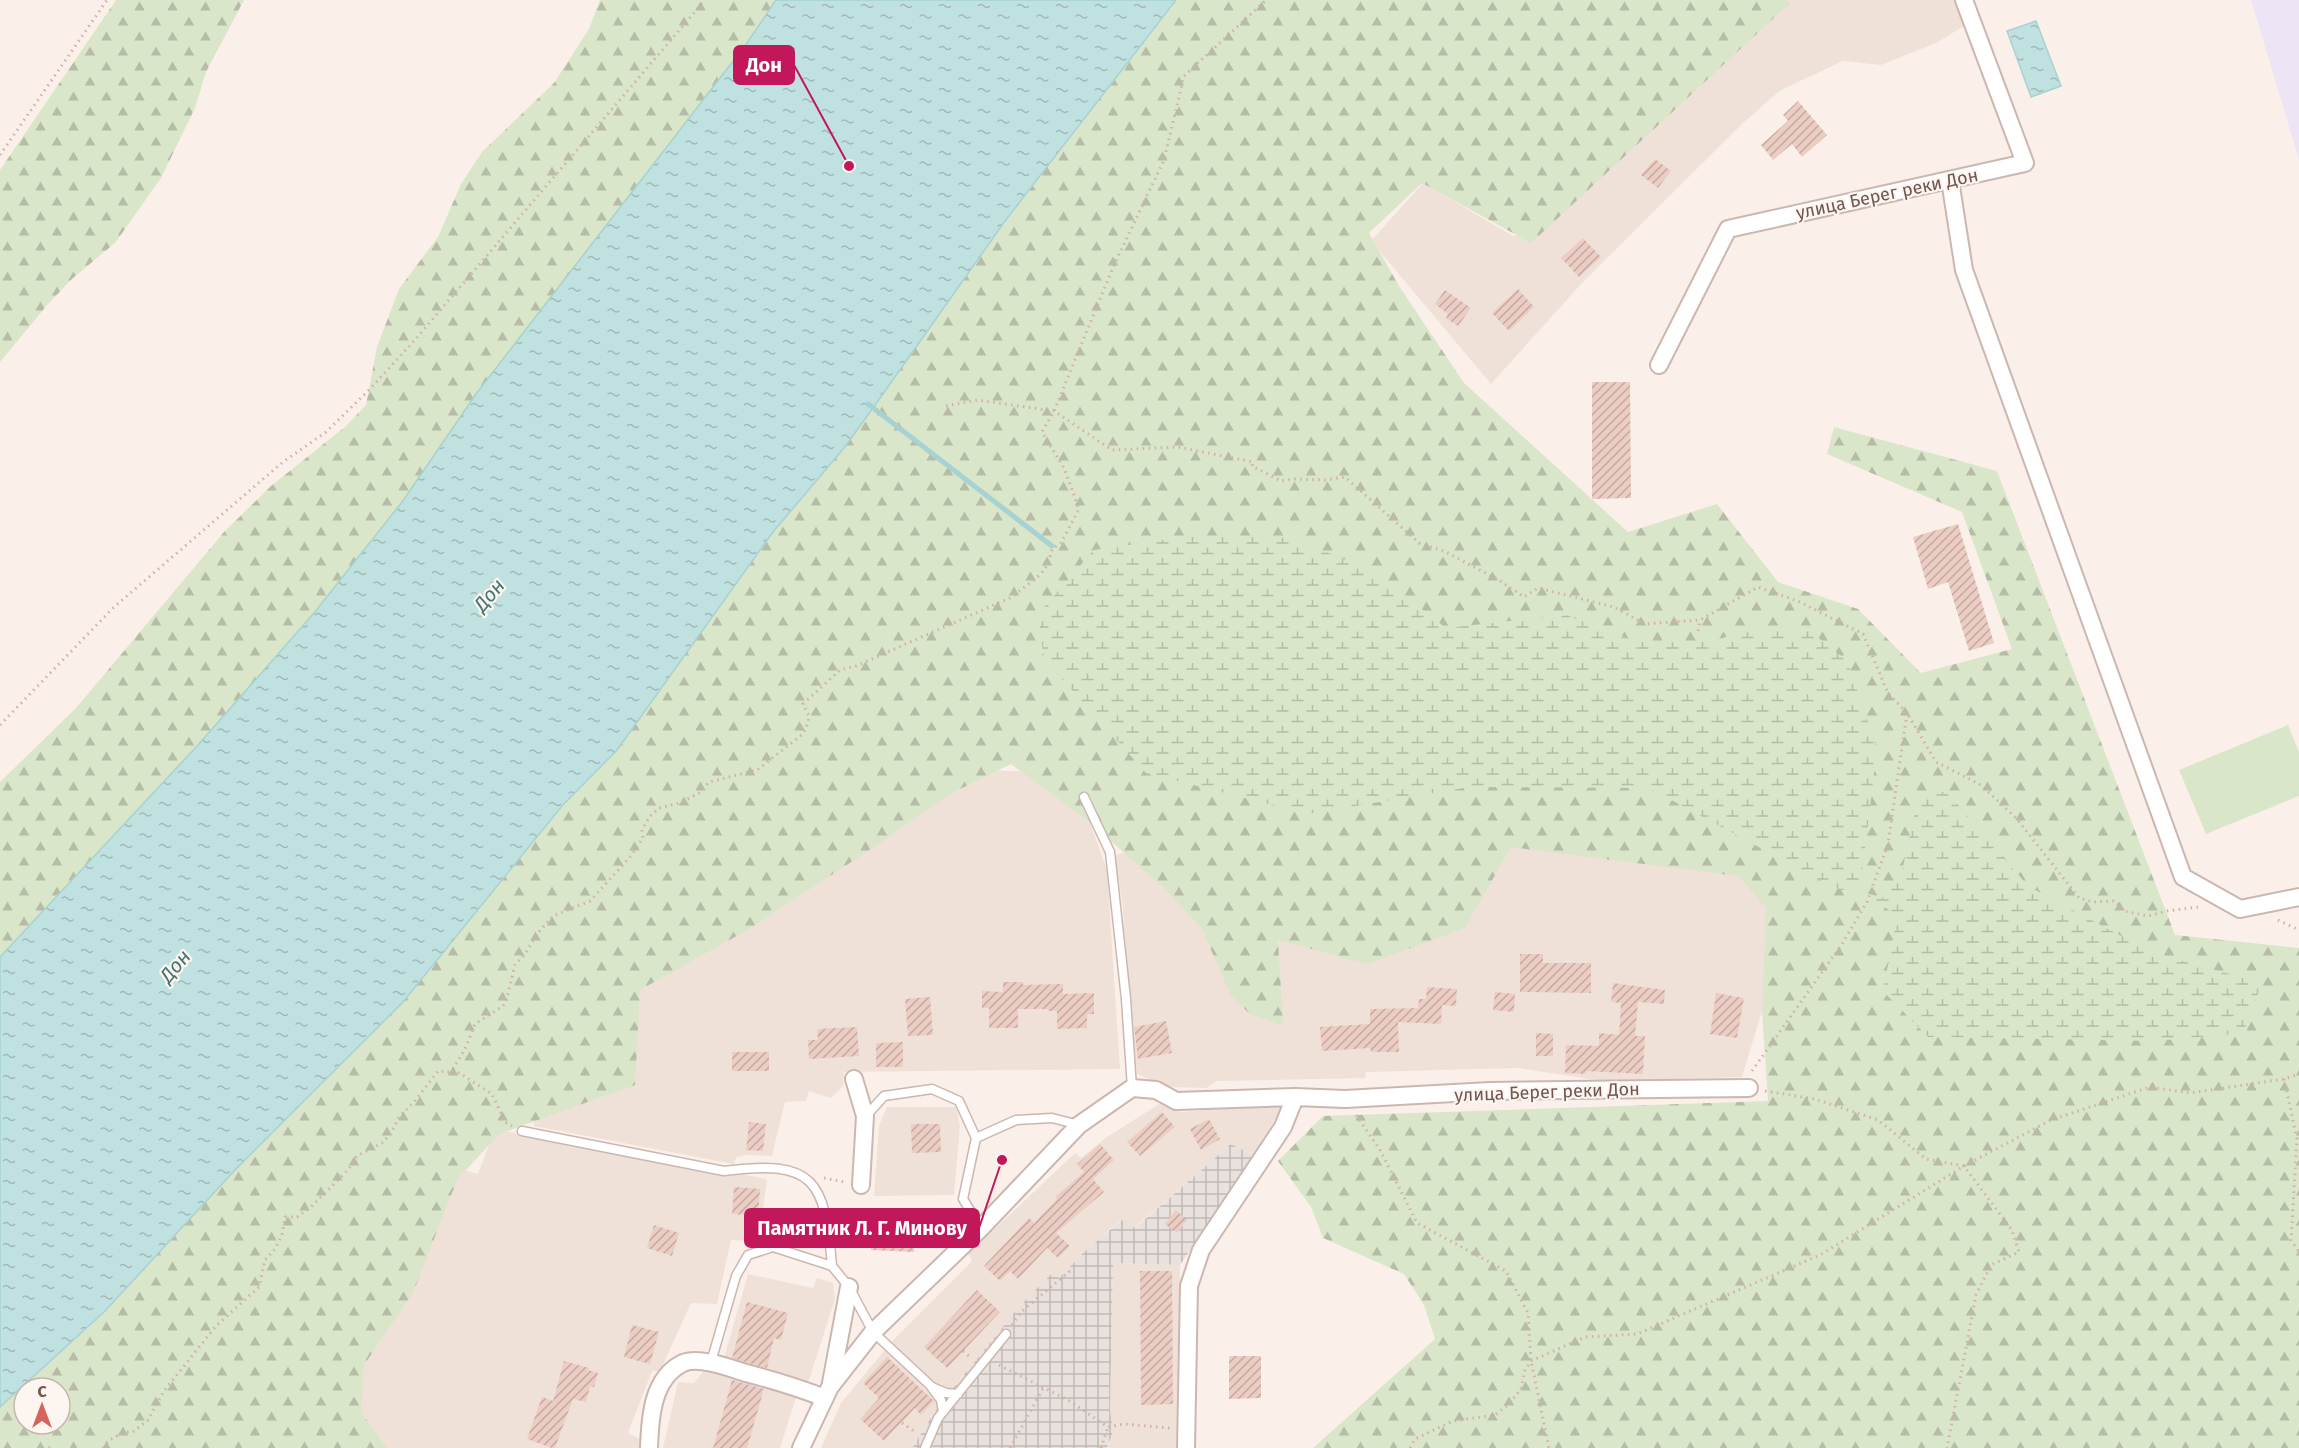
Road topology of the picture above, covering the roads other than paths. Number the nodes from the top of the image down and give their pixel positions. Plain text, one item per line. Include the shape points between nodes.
1 (1964, 0) edge
2 (1950, 180) junction
3 (1659, 365) dead end
4 (1084, 797) dead end
5 (2299, 897) edge
6 (854, 1079) dead end
7 (1132, 1088) junction
8 (1749, 1088) road end
9 (1295, 1098) junction
10 (866, 1116) junction
11 (1079, 1125) junction
12 (522, 1131) road end
13 (976, 1138) junction
14 (861, 1185) road end
15 (981, 1228) junction
16 (832, 1266) junction
17 (849, 1287) junction
18 (873, 1332) junction
19 (1006, 1334) road end
20 (711, 1362) junction
21 (932, 1388) junction
22 (827, 1392) junction
23 (958, 1394) junction
24 (943, 1412) junction
25 (927, 1444) edge
26 (649, 1448) edge
27 (801, 1448) edge
28 (1186, 1448) edge

1 - 2 street, улица Берег реки Дон via 2025,164
2 - 3 street, улица Берег реки Дон via 1728,229
2 - 5 street via 1964,270 2183,877 2240,909
4 - 7 lane via 1110,852
6 - 10 street
7 - 9 street, улица Берег реки Дон via 1156,1090 1176,1101
7 - 11 street
8 - 9 street, улица Берег реки Дон
9 - 28 street via 1283,1127 1201,1250 1190,1286
10 - 13 lane via 884,1096 932,1089 959,1101
10 - 14 street
11 - 13 lane via 1052,1118 1016,1120
11 - 15 street
12 - 16 lane via 724,1171 758,1167 802,1174 818,1191 829,1227
13 - 15 lane via 963,1199
15 - 18 street
16 - 17 lane
16 - 20 lane via 774,1247 748,1255 736,1276
17 - 18 lane
17 - 22 street
18 - 21 lane
18 - 22 street
19 - 23 lane
20 - 22 street
20 - 26 street via 684,1362 664,1378 652,1407
21 - 23 lane
21 - 24 lane
22 - 27 street
23 - 24 lane
24 - 25 lane

